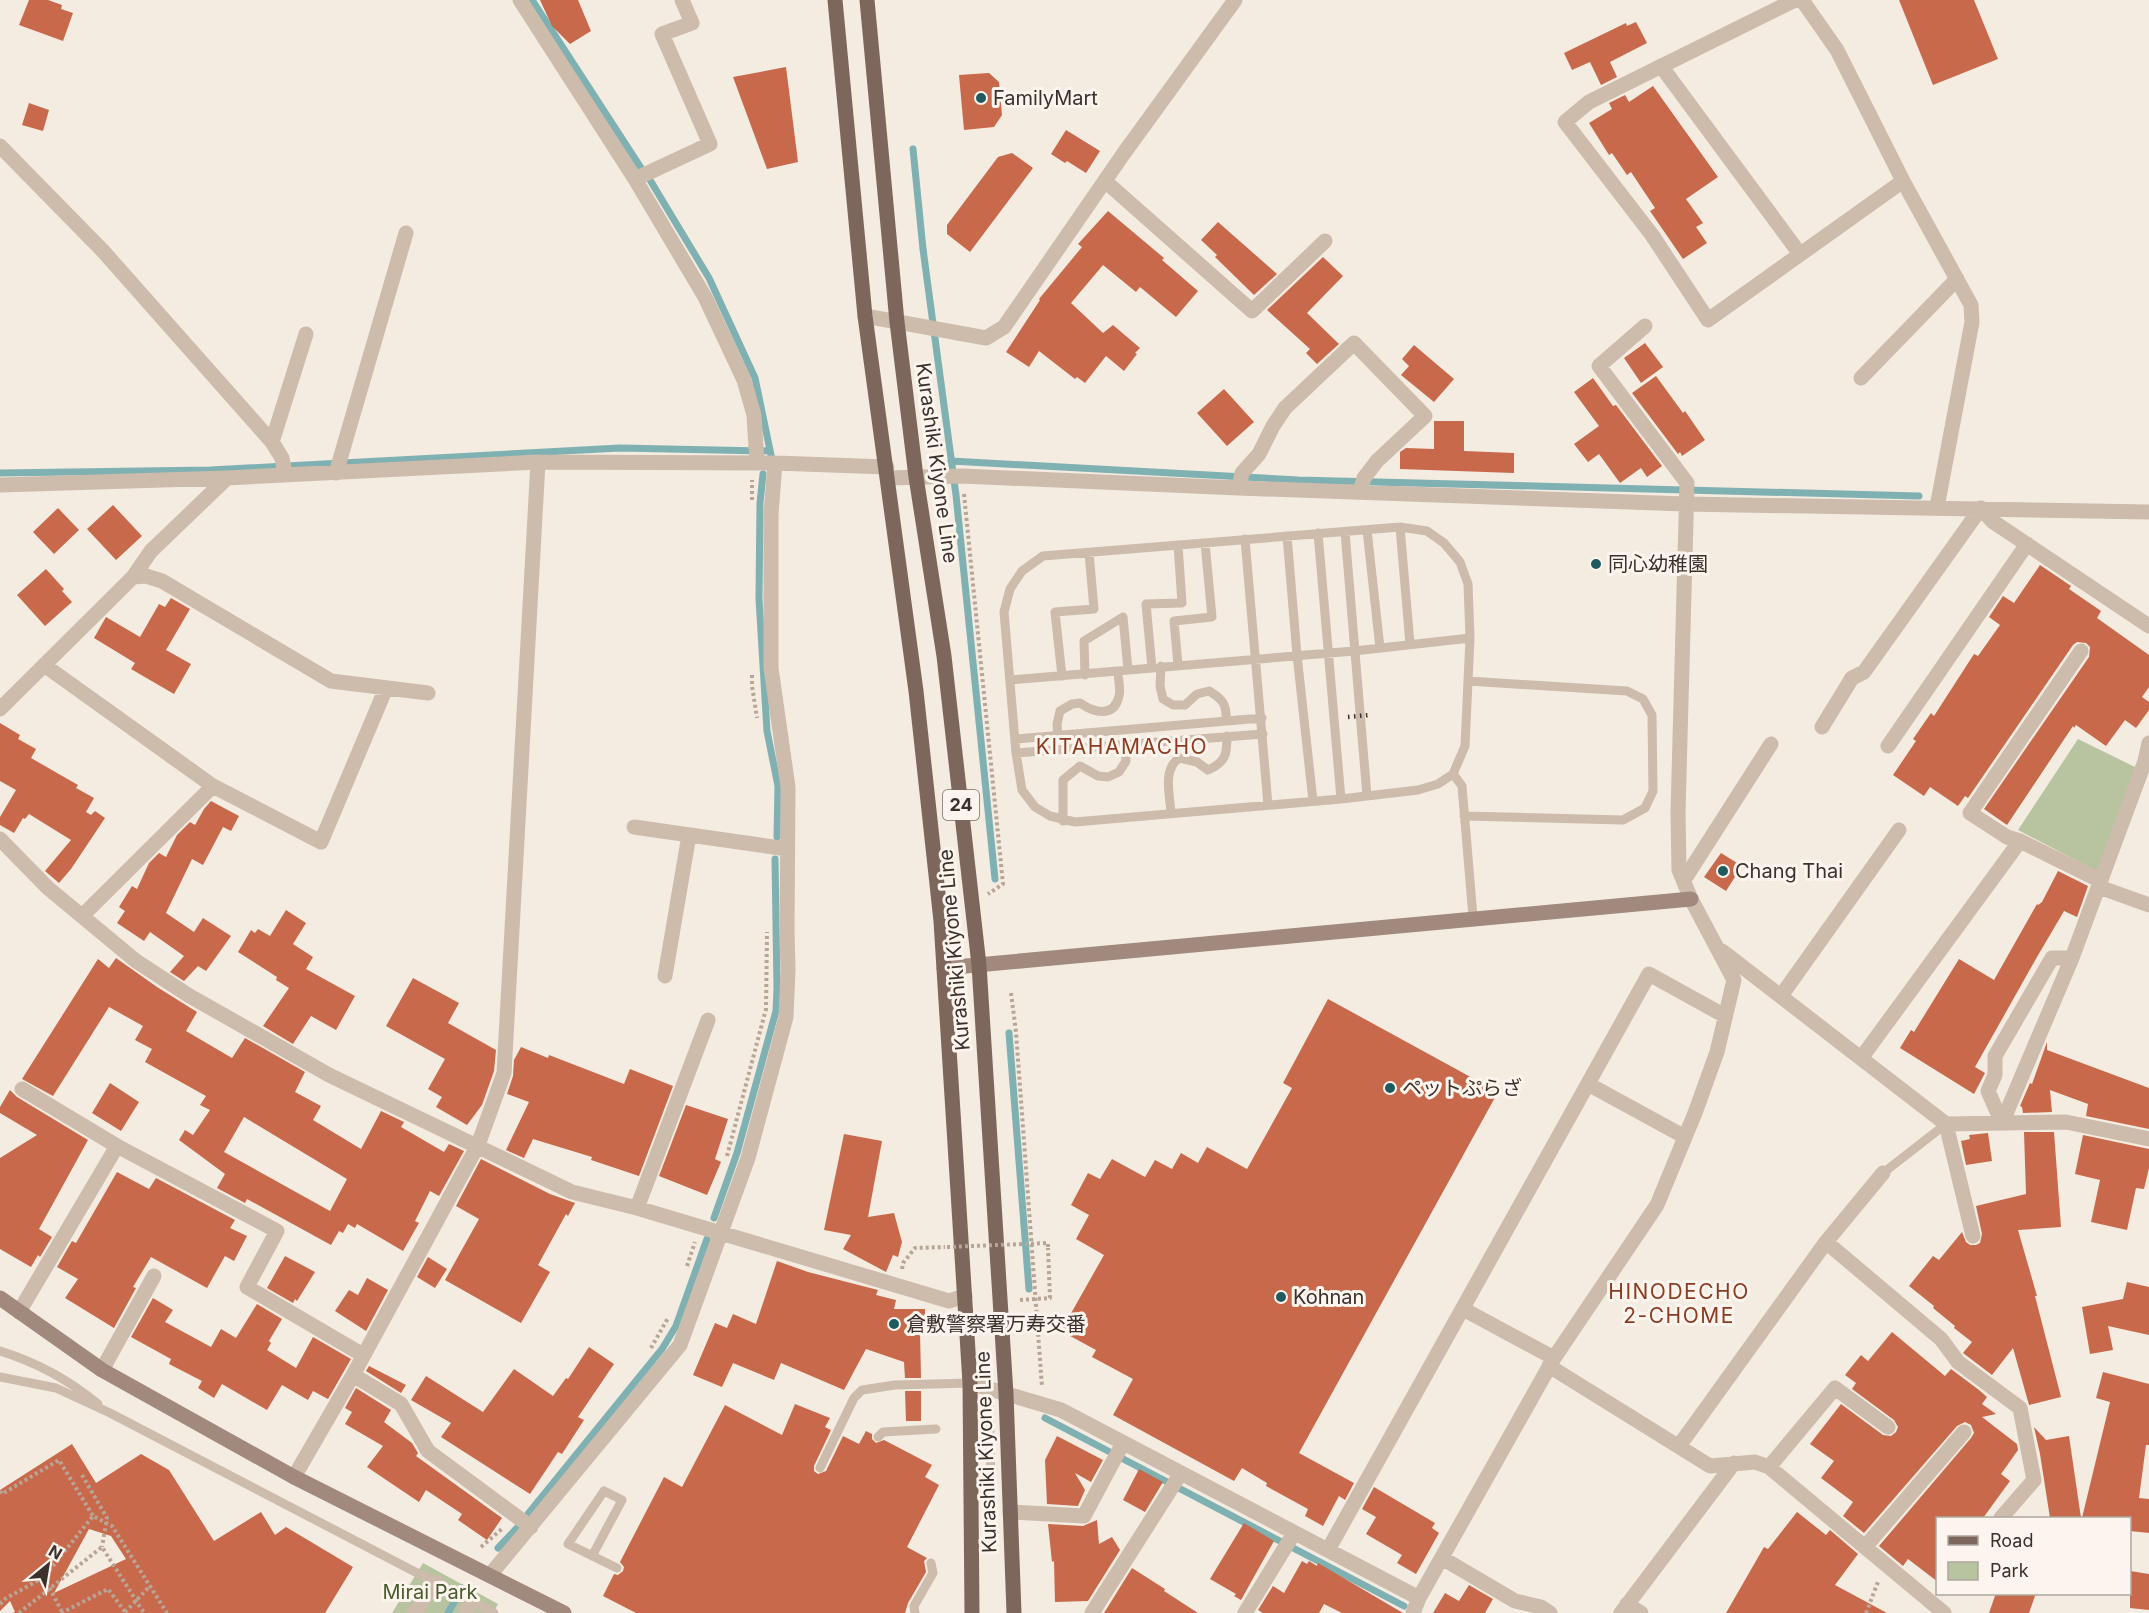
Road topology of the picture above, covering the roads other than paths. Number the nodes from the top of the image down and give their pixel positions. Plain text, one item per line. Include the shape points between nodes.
1 (520, 0) edge
2 (682, 0) edge
3 (835, 0) edge
4 (867, 0) edge
5 (1235, 0) edge
6 (1795, 0) edge
7 (1802, 0) edge
8 (1661, 66) junction
9 (0, 146) edge
10 (636, 179) junction
11 (1903, 181) junction
12 (1105, 182) junction
13 (406, 233) dead end
14 (1325, 241) dead end
15 (1800, 254) junction
16 (1957, 279) junction
17 (865, 316) junction
18 (897, 321) junction
19 (1645, 326) dead end
20 (306, 334) dead end
21 (1861, 378) dead end
22 (272, 442) junction
23 (756, 454) junction
24 (538, 462) junction
25 (339, 463) junction
26 (775, 463) junction
27 (284, 467) junction
28 (887, 473) junction
29 (916, 477) junction
30 (226, 478) junction
31 (1241, 481) junction
32 (0, 485) edge
33 (1362, 485) junction
34 (1686, 496) junction
35 (1938, 507) junction
36 (1981, 508) junction
37 (2149, 512) edge
38 (1400, 527) junction
39 (1367, 530) junction
40 (1345, 532) junction
41 (1318, 533) junction
42 (1287, 536) junction
43 (1245, 539) junction
44 (1205, 543) junction
45 (1178, 544) junction
46 (2024, 548) junction
47 (1089, 553) junction
48 (133, 577) junction
49 (2149, 626) edge
50 (1470, 638) junction
51 (1410, 644) junction
52 (1380, 648) junction
53 (1354, 651) junction
54 (2081, 651) dead end
55 (1329, 652) junction
56 (1297, 655) junction
57 (1257, 659) junction
58 (44, 665) junction
59 (1178, 665) junction
60 (1156, 667) junction
61 (1123, 671) junction
62 (1085, 675) junction
63 (1062, 676) junction
64 (1010, 680) junction
65 (1468, 681) junction
66 (386, 688) junction
67 (428, 693) dead end
68 (0, 709) edge
69 (1262, 718) junction
70 (1226, 721) junction
71 (1822, 727) dead end
72 (1263, 734) junction
73 (1227, 736) junction
74 (1058, 737) junction
75 (1016, 739) junction
76 (2149, 743) edge
77 (1771, 744) dead end
78 (1125, 746) junction
79 (1888, 746) dead end
80 (1016, 753) junction
81 (1453, 774) junction
82 (213, 786) junction
83 (1367, 796) junction
84 (1341, 799) junction
85 (1313, 801) junction
86 (1268, 805) junction
87 (1171, 813) junction
88 (1464, 816) junction
89 (1064, 821) junction
90 (634, 827) dead end
91 (1899, 830) dead end
92 (689, 835) junction
93 (0, 839) edge
94 (2020, 841) junction
95 (787, 849) junction
96 (1683, 880) junction
97 (2100, 884) junction
98 (1691, 899) junction
99 (2149, 905) edge
100 (82, 916) junction
101 (1473, 917) junction
102 (1717, 947) junction
103 (2072, 958) junction
104 (979, 965) junction
105 (944, 968) junction
106 (665, 975) dead end
107 (1781, 996) junction
108 (1725, 1016) junction
109 (708, 1020) dead end
110 (1862, 1057) junction
111 (1588, 1084) junction
112 (22, 1089) dead end
113 (2002, 1123) junction
114 (1946, 1124) junction
115 (1685, 1137) junction
116 (2149, 1139) edge
117 (478, 1145) junction
118 (117, 1146) junction
119 (1882, 1173) joint
120 (637, 1208) junction
121 (721, 1233) junction
122 (1973, 1236) dead end
123 (1826, 1242) junction
124 (154, 1276) dead end
125 (965, 1296) junction
126 (0, 1298) edge
127 (1463, 1309) junction
128 (19, 1312) junction
129 (0, 1351) edge
130 (363, 1355) junction
131 (1551, 1362) junction
132 (102, 1370) junction
133 (353, 1376) junction
134 (0, 1377) edge
135 (970, 1383) junction
136 (989, 1388) junction
137 (1006, 1394) junction
138 (110, 1413) junction
139 (1888, 1428) dead end
140 (936, 1429) dead end
141 (1964, 1432) dead end
142 (878, 1437) dead end
143 (1679, 1446) junction
144 (1119, 1451) junction
145 (1734, 1463) junction
146 (1769, 1467) junction
147 (820, 1468) dead end
148 (294, 1477) junction
149 (1176, 1482) junction
150 (1010, 1512) junction
151 (2002, 1517) edge
152 (531, 1527) junction
153 (992, 1541) dead end
154 (1290, 1541) junction
155 (1865, 1547) junction
156 (1328, 1551) junction
157 (592, 1556) junction
158 (1442, 1558) junction
159 (931, 1563) dead end
160 (617, 1568) dead end
161 (490, 1575) junction
162 (442, 1585) junction
163 (1931, 1603) edge
164 (1416, 1606) edge
165 (469, 1607) edge
166 (1624, 1609) edge
167 (554, 1611) edge
168 (414, 1613) edge
169 (494, 1613) edge
170 (915, 1613) edge
171 (972, 1613) edge
172 (1014, 1613) edge
173 (1092, 1613) edge
174 (1245, 1613) edge
175 (1550, 1613) edge
176 (1641, 1613) edge
177 (1944, 1613) edge

1 - 10 street
2 - 10 street via 692,23 662,34 710,144
3 - 17 main road, Kurashiki Kiyone Line / 24
4 - 18 main road, Kurashiki Kiyone Line / 24
5 - 12 street
6 - 8 street
7 - 11 street via 1837,50
8 - 15 street
8 - 15 street via 1589,102 1565,122 1652,235 1708,320
9 - 22 street via 103,250
10 - 23 street via 705,297 744,380 754,416
11 - 15 street
11 - 16 street
12 - 14 street via 1252,312
12 - 18 street via 1004,327 986,338
13 - 25 street
16 - 21 street
16 - 35 street via 1971,305 1972,322
17 - 18 street
17 - 28 main road, Kurashiki Kiyone Line / 24
18 - 29 main road, Kurashiki Kiyone Line / 24
19 - 34 street via 1599,366 1687,483
20 - 22 street
22 - 27 street
23 - 24 street
23 - 26 street
24 - 25 street
24 - 117 street via 507,1050 504,1073
25 - 27 street
26 - 28 street
26 - 95 street via 771,514 771,668 788,787
27 - 30 street
28 - 29 street
28 - 105 main road, Kurashiki Kiyone Line / 24 via 916,691
29 - 31 street
29 - 104 main road, Kurashiki Kiyone Line / 24 via 944,656
30 - 32 street
30 - 48 street via 151,551
31 - 33 street
31 - 33 street via 1285,408 1354,343 1425,416 1377,461
33 - 34 street
34 - 35 street
34 - 96 street via 1678,812 1679,870
35 - 36 street
36 - 37 street
36 - 46 street
36 - 71 street via 1864,672 1852,678
38 - 39 lane
38 - 50 lane via 1427,531 1460,562 1468,584
38 - 51 lane
39 - 40 lane
39 - 52 lane
40 - 41 lane
40 - 53 lane
41 - 42 lane
41 - 55 lane
42 - 43 lane
42 - 56 lane
43 - 44 lane
43 - 57 lane
44 - 45 lane
44 - 59 lane via 1212,617 1174,621
45 - 47 lane
45 - 60 lane via 1182,603 1146,604
46 - 49 street
46 - 79 street
47 - 63 lane via 1094,609 1055,612
47 - 64 lane via 1043,556 1022,571 1010,589 1004,612
48 - 58 street
48 - 66 street via 162,581 331,681
50 - 51 lane
50 - 65 lane
51 - 52 lane
52 - 53 lane
53 - 55 lane
53 - 83 lane
54 - 94 street via 1970,813
55 - 56 lane
55 - 84 lane
56 - 57 lane
56 - 85 lane
57 - 59 lane
57 - 69 lane
58 - 68 street
58 - 82 street
59 - 60 lane
60 - 61 lane
60 - 70 lane via 1163,699 1173,705 1185,705 1197,694 1209,691 1222,698
61 - 62 lane
61 - 62 lane via 1123,617 1084,641
61 - 74 lane via 1119,697 1112,708 1099,713 1080,703 1072,704 1060,711
62 - 63 lane
63 - 64 lane
64 - 75 lane
65 - 81 lane via 1465,746
65 - 88 lane via 1627,691 1642,699 1652,715 1653,791 1645,808 1623,820
66 - 67 street
66 - 82 street via 321,842
69 - 70 lane
69 - 72 lane
70 - 74 lane
72 - 73 lane
72 - 86 lane
73 - 78 lane
73 - 87 lane via 1227,752 1220,765 1208,770 1197,762 1180,758 1172,762 1168,771
74 - 75 lane
75 - 80 lane
76 - 97 street
77 - 96 street
78 - 80 lane
78 - 89 lane via 1126,761 1119,772 1098,776 1080,766 1063,780
80 - 89 lane via 1022,790 1035,807
81 - 83 lane via 1418,790
81 - 88 lane via 1462,786
82 - 100 street
83 - 84 lane
84 - 85 lane
85 - 86 lane
86 - 87 lane
87 - 89 lane
88 - 101 lane
90 - 92 street
91 - 107 street
92 - 95 street
92 - 106 street
93 - 100 street
94 - 97 street
94 - 110 street
95 - 121 street via 786,1017 748,1158
96 - 98 street
97 - 99 street
97 - 103 street
98 - 101 street
98 - 102 street
100 - 117 street via 136,961 188,996 329,1075
101 - 104 street
102 - 107 street
102 - 108 street via 1734,980
103 - 113 street
103 - 113 street via 2052,958 1995,1056 1995,1076 1988,1091
104 - 105 street
104 - 137 main road, Kurashiki Kiyone Line / 24
105 - 125 main road, Kurashiki Kiyone Line / 24
107 - 110 street
108 - 111 street via 1649,974
108 - 115 street via 1717,1052
109 - 120 street
110 - 114 street
111 - 115 street
111 - 127 street
112 - 118 street
113 - 114 street
113 - 116 street via 2066,1122
114 - 119 lane
114 - 122 street
115 - 131 street via 1657,1205
117 - 120 street via 572,1192
117 - 130 street
118 - 128 street
118 - 130 street via 277,1231 247,1287
119 - 123 street
120 - 121 street
121 - 125 street via 949,1301
121 - 152 street via 680,1345
123 - 143 street
123 - 151 street via 1941,1339 1958,1362 2020,1408 2034,1480
124 - 132 street
125 - 135 main road, Kurashiki Kiyone Line / 24
126 - 128 street
127 - 131 street
127 - 156 street
128 - 132 street
129 - 138 lane via 27,1359 78,1388
130 - 133 street
131 - 143 street
131 - 158 street
132 - 148 street
133 - 148 street
133 - 152 street via 401,1404 428,1451
134 - 138 lane via 56,1388
135 - 136 street
135 - 147 lane via 862,1390 854,1398
135 - 171 main road, Kurashiki Kiyone Line / 24
136 - 137 street
136 - 153 lane
137 - 144 street via 1061,1410
137 - 150 main road, Kurashiki Kiyone Line / 24
138 - 162 lane
139 - 146 street via 1835,1388
140 - 142 lane via 891,1430
141 - 155 street
143 - 145 street via 1710,1466
144 - 149 street
144 - 150 street via 1083,1516
145 - 146 street via 1755,1462
145 - 166 street
146 - 155 street
148 - 161 street
149 - 154 street
149 - 173 street
150 - 172 main road, Kurashiki Kiyone Line / 24
152 - 161 street
154 - 156 street
154 - 174 street
155 - 163 street
156 - 164 street
157 - 157 lane via 568,1544 604,1491 621,1500
157 - 160 lane
158 - 164 street
158 - 175 street via 1515,1601
159 - 170 lane via 933,1573 914,1606
161 - 167 street
162 - 165 lane
162 - 168 street
163 - 177 street
165 - 169 lane
166 - 176 street

